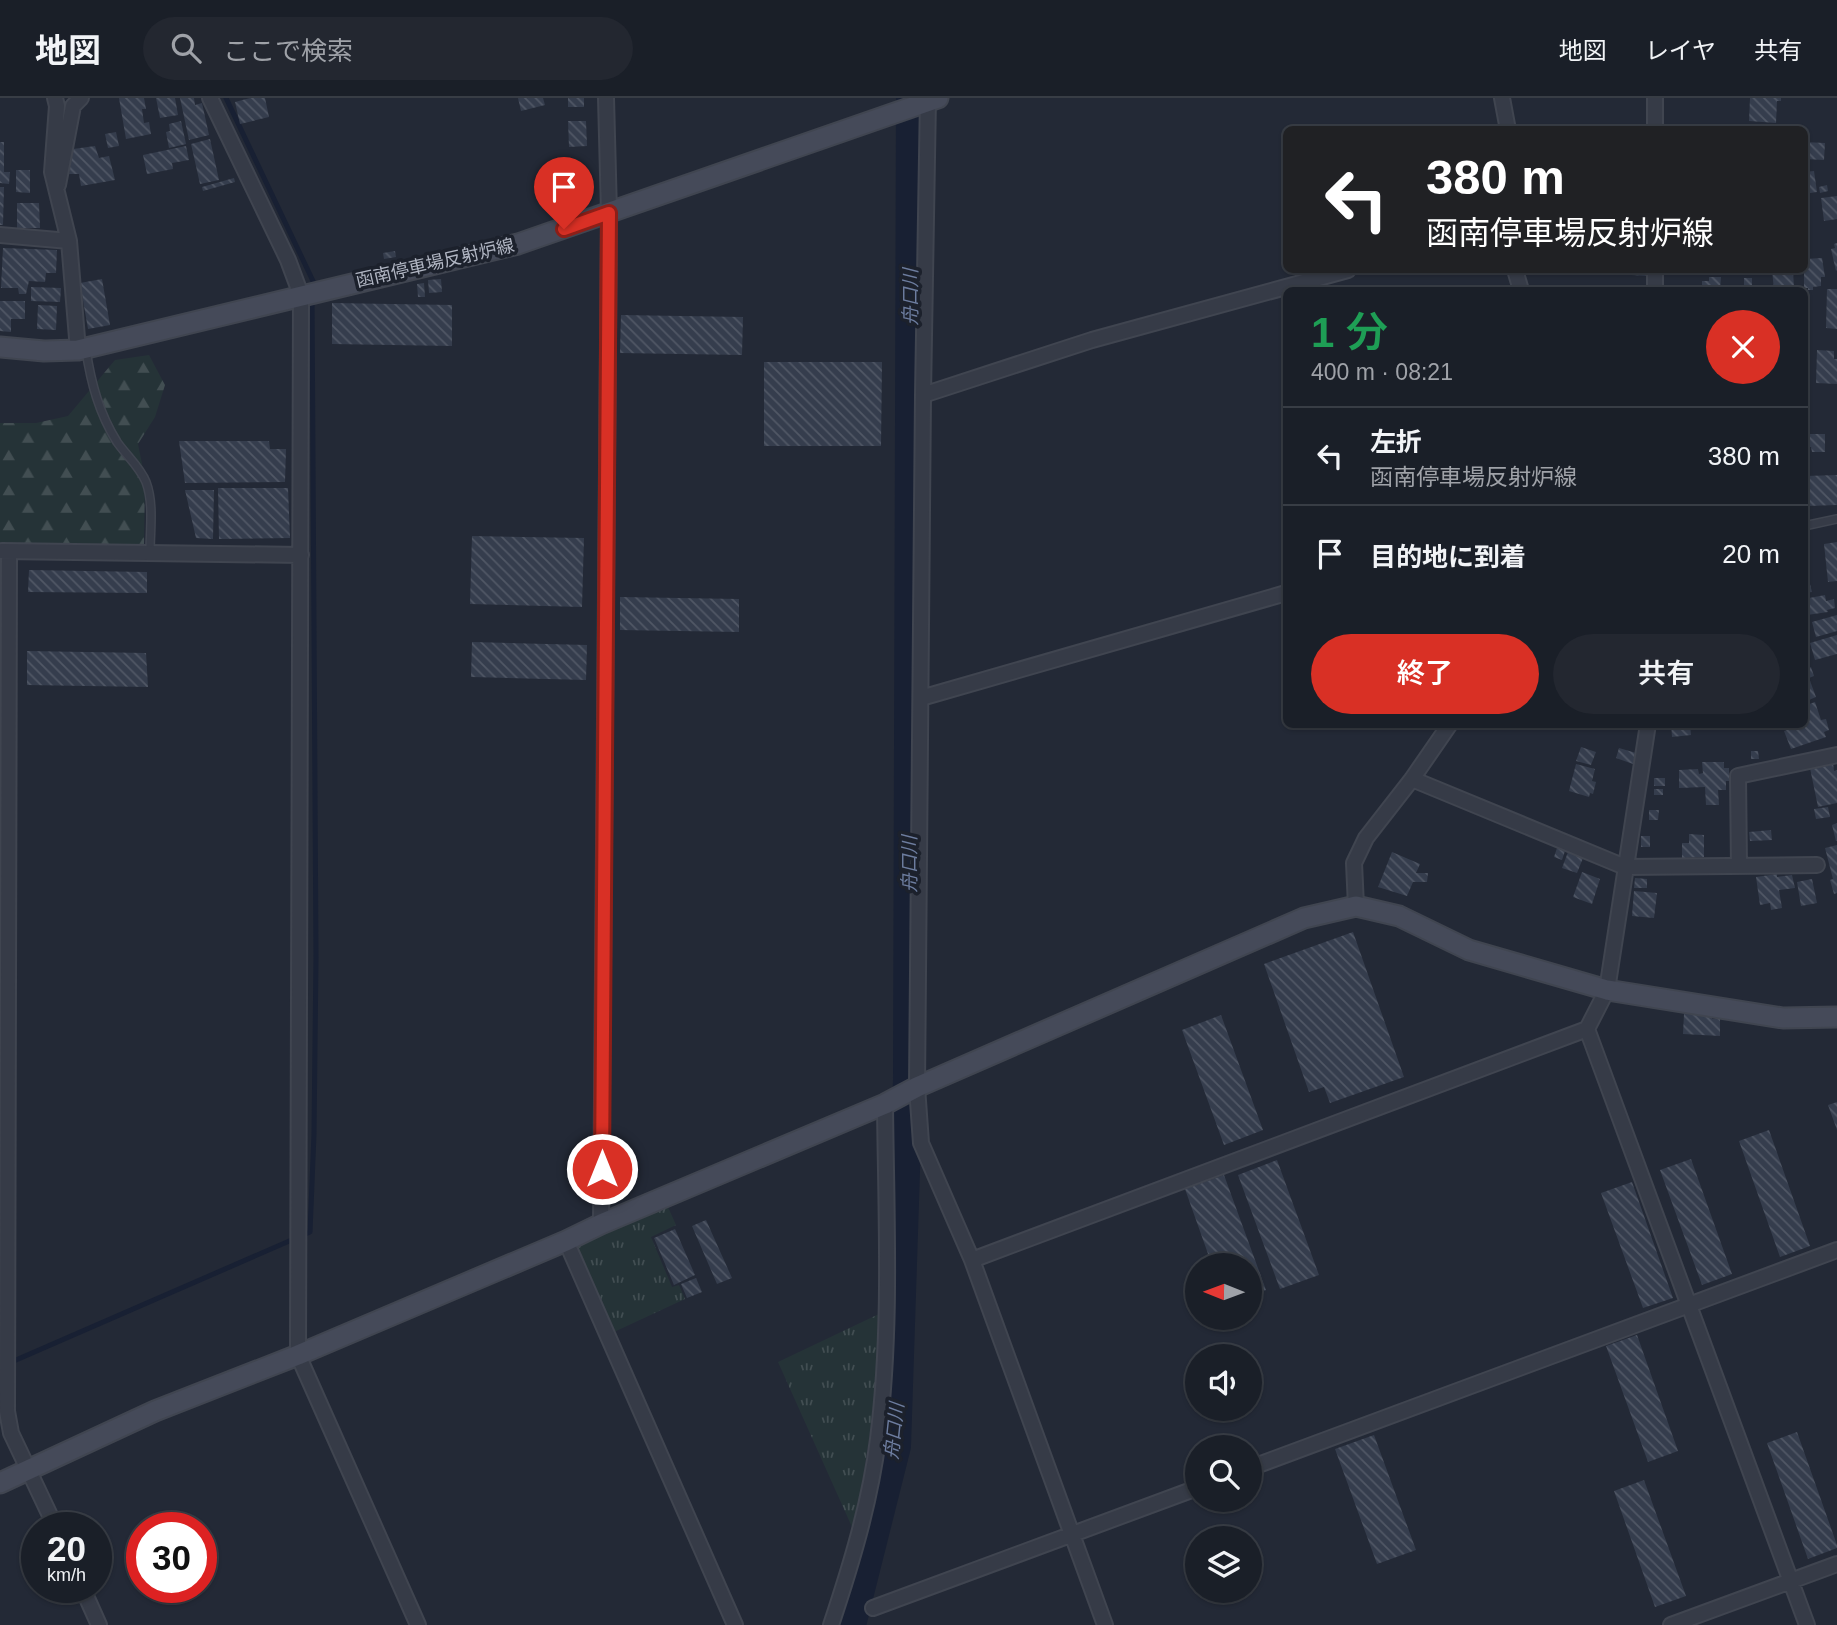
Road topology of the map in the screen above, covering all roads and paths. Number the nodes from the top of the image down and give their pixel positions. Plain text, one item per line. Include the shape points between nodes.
1 (55, 98) edge
2 (80, 98) edge
3 (210, 98) edge
4 (606, 98) edge
5 (1502, 98) edge
6 (1655, 98) edge
7 (928, 100) edge
8 (1507, 126) edge
9 (1655, 126) edge
10 (57, 189) junction
11 (609, 213) junction
12 (0, 234) edge
13 (69, 241) junction
14 (1338, 273) edge
15 (1286, 287) edge
16 (1283, 288) edge
17 (308, 294) junction
18 (0, 347) edge
19 (81, 349) junction
20 (923, 395) junction
21 (1837, 519) edge
22 (1808, 525) edge
23 (4, 552) edge
24 (150, 553) junction
25 (301, 555) junction
26 (1283, 594) edge
27 (921, 698) junction
28 (1447, 728) edge
29 (1647, 728) edge
30 (1837, 755) edge
31 (1412, 779) junction
32 (1817, 865) dead end
33 (1739, 866) junction
34 (1625, 867) junction
35 (1356, 906) junction
36 (1607, 990) junction
37 (1837, 1017) edge
38 (1587, 1029) junction
39 (917, 1087) junction
40 (885, 1104) junction
41 (601, 1224) junction
42 (566, 1241) junction
43 (1837, 1250) edge
44 (972, 1260) junction
45 (1689, 1305) junction
46 (298, 1355) junction
47 (1262, 1464) edge
48 (29, 1469) junction
49 (0, 1483) edge
50 (1185, 1492) edge
51 (49, 1512) edge
52 (1071, 1534) junction
53 (1837, 1564) edge
54 (1790, 1581) junction
55 (89, 1603) edge
56 (873, 1608) dead end
57 (99, 1625) edge
58 (418, 1625) edge
59 (735, 1625) edge
60 (831, 1625) edge
61 (1105, 1625) edge
62 (1671, 1625) edge
63 (1807, 1625) edge

1 - 10 street via 52,172
2 - 10 street via 73,106
3 - 17 street
4 - 11 street
5 - 8 street
6 - 9 street
7 - 11 street, 函南停車場反射炉線
7 - 20 street
10 - 13 street
11 - 17 street, 函南停車場反射炉線 via 518,244
11 - 41 street
12 - 13 street
13 - 19 street
14 - 15 street
16 - 20 street via 1091,340
17 - 19 street, 函南停車場反射炉線
17 - 25 street
18 - 19 street, 函南停車場反射炉線
19 - 24 lane via 98,405 118,444 145,479 150,498
20 - 27 street
21 - 22 lane
23 - 24 street
23 - 48 street via 7,1411 11,1433
24 - 25 street
25 - 46 street
26 - 27 street
27 - 39 street
28 - 31 street
29 - 34 street
30 - 33 street via 1738,776
31 - 34 street
31 - 35 street via 1366,838 1354,863
32 - 33 street
33 - 34 street
34 - 36 street
35 - 36 street via 1399,916 1469,950
35 - 39 street via 1304,918
36 - 37 street via 1783,1018
36 - 38 street
38 - 44 street
38 - 45 street
39 - 40 street
39 - 44 street via 921,1143
40 - 41 street
40 - 60 street via 887,1337 878,1441 855,1553
41 - 42 street
42 - 46 street
42 - 59 street
43 - 45 street
44 - 52 street
45 - 47 street
45 - 54 street
46 - 48 street via 155,1410
46 - 58 street
48 - 49 street
48 - 51 street
50 - 52 street
52 - 56 street
52 - 61 street
53 - 54 street
54 - 62 street
54 - 63 street
55 - 57 street

